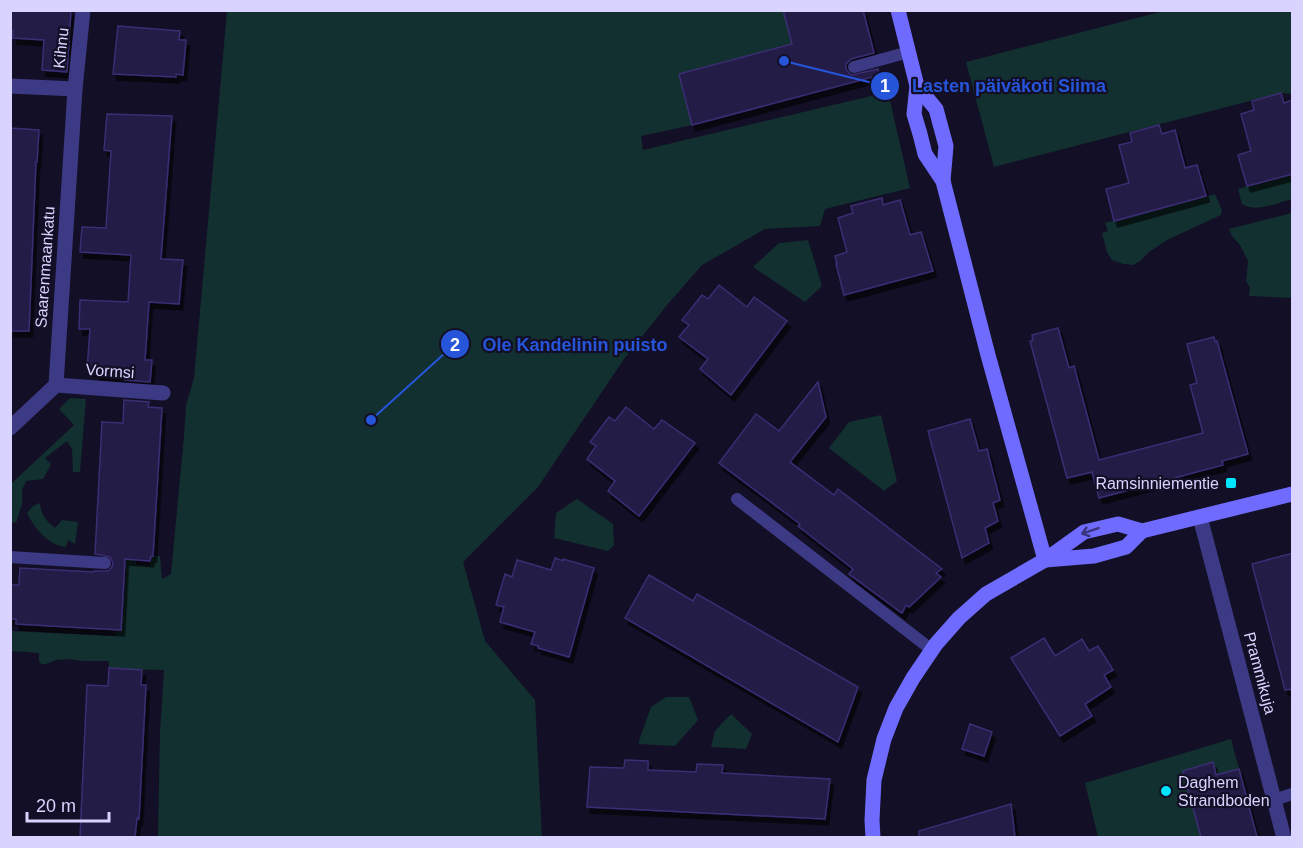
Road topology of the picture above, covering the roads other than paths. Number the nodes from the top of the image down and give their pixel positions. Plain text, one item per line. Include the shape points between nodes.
1 (83, 10) edge
2 (898, 10) edge
3 (909, 52) junction
4 (854, 67) dead end
5 (10, 86) edge
6 (917, 86) junction
7 (75, 89) junction
8 (943, 181) junction
9 (56, 385) junction
10 (163, 393) dead end
11 (10, 428) edge
12 (1293, 494) edge
13 (737, 499) dead end
14 (1200, 517) junction
15 (1142, 531) junction
16 (10, 557) edge
17 (1045, 560) junction
18 (105, 563) dead end
19 (932, 650) junction
20 (1293, 794) edge
21 (1274, 800) junction
22 (873, 837) edge
23 (1284, 837) edge

1 - 7 street, Kihnu
2 - 3 street
3 - 4 lane
3 - 6 street
5 - 7 street
6 - 8 street via 914,114 922,144
6 - 8 street via 936,109 946,146
7 - 9 street, Saarenmaankatu
8 - 17 street
9 - 10 street, Vormsi
9 - 11 street
12 - 14 street
13 - 19 lane
14 - 15 street
14 - 21 street, Prammikuja
15 - 17 street via 1126,547 1094,556
15 -> 17 street via 1118,524 1084,532
16 - 18 lane
17 - 19 street via 987,594 959,618
19 - 22 street via 913,678 884,739 874,780
20 - 21 lane
21 - 23 street, Prammikuja

